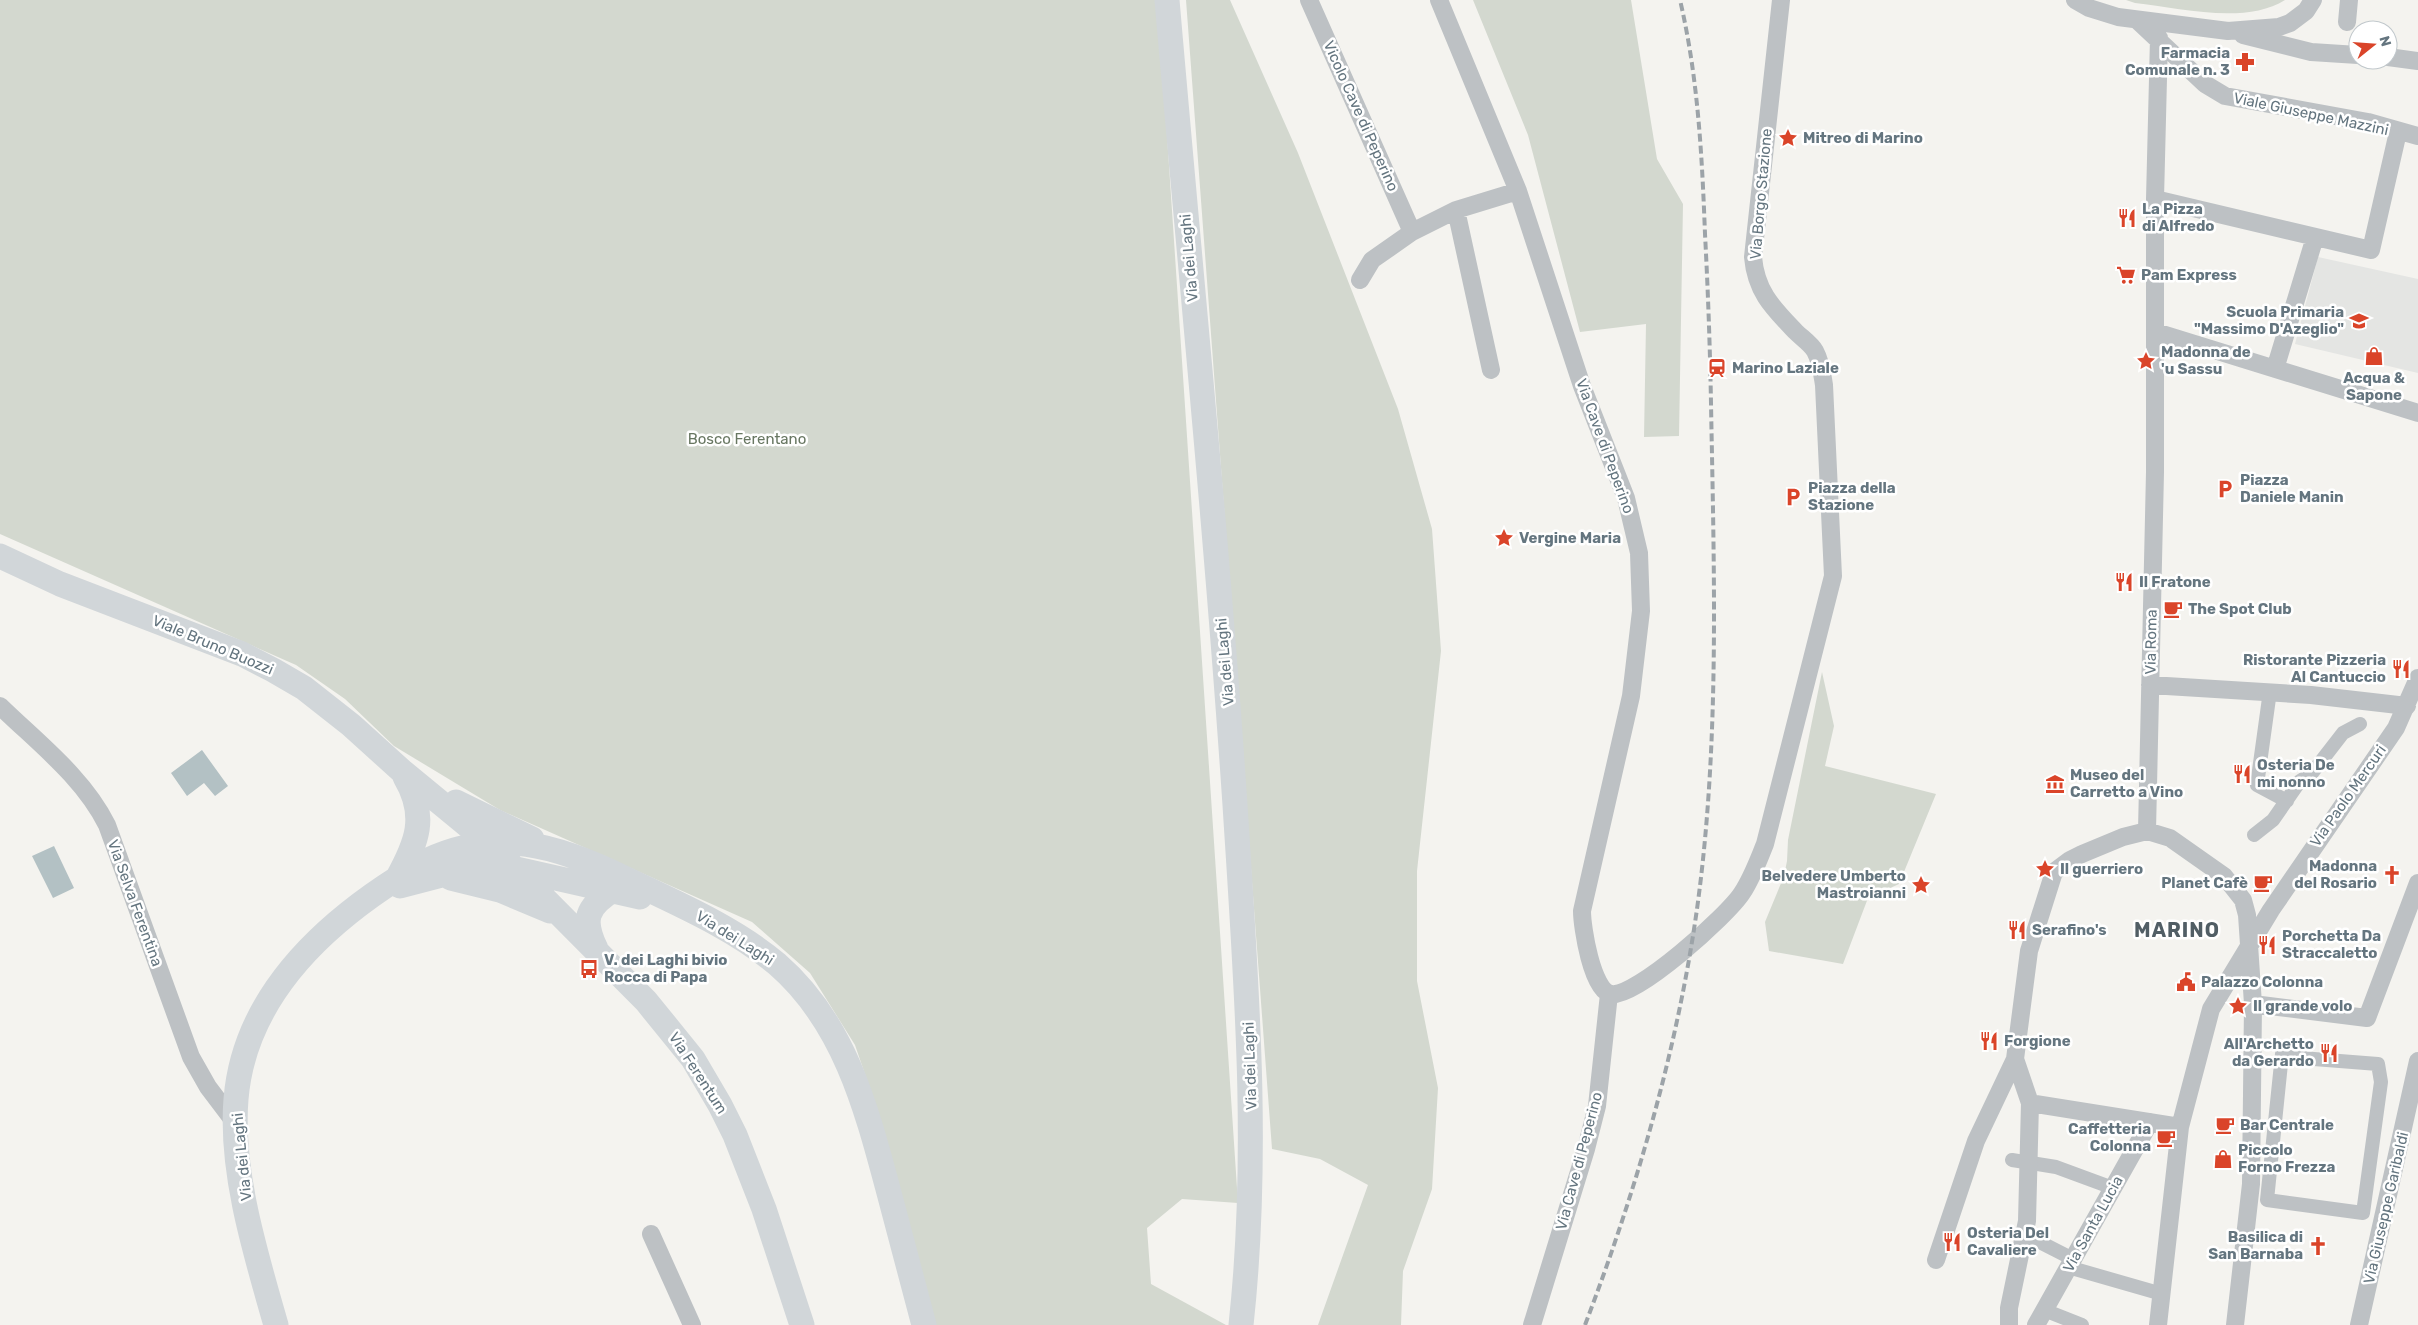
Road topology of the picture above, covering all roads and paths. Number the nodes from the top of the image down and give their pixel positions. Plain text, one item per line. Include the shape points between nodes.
1 (1167, 0) edge
2 (1309, 0) edge
3 (1439, 0) edge
4 (1781, 0) edge
5 (2075, 0) edge
6 (2313, 0) edge
7 (2349, 0) edge
8 (2138, 21) junction
9 (2347, 22) dead end
10 (2185, 24) junction
11 (2228, 31) junction
12 (2159, 38) junction
13 (2348, 54) edge
14 (2398, 58) edge
15 (2418, 61) edge
16 (2185, 65) junction
17 (2398, 132) junction
18 (2418, 136) edge
19 (1518, 191) junction
20 (2155, 199) junction
21 (1456, 210) junction
22 (1412, 232) junction
23 (2315, 237) junction
24 (1360, 280) dead end
25 (2156, 332) junction
26 (2275, 369) junction
27 (1491, 370) dead end
28 (2418, 413) edge
29 (0, 556) edge
30 (2150, 684) junction
31 (2270, 692) junction
32 (2414, 694) edge
33 (0, 706) edge
34 (2360, 724) dead end
35 (403, 772) junction
36 (2287, 801) junction
37 (2147, 831) junction
38 (2254, 835) dead end
39 (488, 842) junction
40 (558, 850) junction
41 (516, 869) junction
42 (433, 877) junction
43 (2418, 883) edge
44 (389, 885) junction
45 (613, 890) junction
46 (2242, 900) junction
47 (689, 909) junction
48 (2271, 910) junction
49 (563, 918) junction
50 (2249, 943) junction
51 (597, 951) junction
52 (1609, 994) junction
53 (2253, 1004) junction
54 (2282, 1054) joint
55 (2016, 1059) junction
56 (2418, 1066) edge
57 (2030, 1103) junction
58 (2150, 1122) junction
59 (236, 1124) junction
60 (2180, 1127) junction
61 (2020, 1161) junction
62 (2113, 1188) junction
63 (651, 1234) dead end
64 (2024, 1234) junction
65 (1936, 1260) dead end
66 (2071, 1263) junction
67 (2162, 1294) junction
68 (2040, 1318) edge
69 (276, 1325) edge
70 (692, 1325) edge
71 (802, 1325) edge
72 (924, 1325) edge
73 (1241, 1325) edge
74 (1532, 1325) edge
75 (2009, 1325) edge
76 (2082, 1325) edge
77 (2158, 1325) edge
78 (2235, 1325) edge
79 (2359, 1325) edge

1 - 73 main road, Via dei Laghi via 1228,693 1248,1009 1250,1185
2 - 22 street, Vicolo Cave di Peperino
3 - 19 street, Via Cave di Peperino
4 - 52 street, Via Borgo Stazione via 1754,257 1755,275 1772,307 1814,349 1820,363 1824,385 1833,576 1769,829 1749,881 1734,904 1692,944 1635,986
5 - 8 street via 2089,8
6 - 11 street via 2306,11 2290,23 2279,27
7 - 9 street
8 - 10 street
8 - 12 street, Viale Giuseppe Mazzini
10 - 11 street
10 - 16 street via 2180,45
11 - 13 street via 2310,52
12 - 16 street, Viale Giuseppe Mazzini
12 - 20 street, Via Roma
14 - 15 street
16 - 17 street, Viale Giuseppe Mazzini via 2205,84 2225,96 2368,122
17 - 18 street, Viale Giuseppe Mazzini
17 - 23 street via 2370,250
19 - 21 street
19 - 52 street, Via Cave di Peperino via 1582,386 1626,498 1639,554 1641,611 1634,681 1582,911 1594,972 1602,989
20 - 23 street
20 - 25 street, Via Roma
21 - 22 street
21 - 27 street
22 - 24 street via 1372,260
23 - 26 street
25 - 26 street
25 - 30 street, Via Roma
26 - 28 street
29 - 35 main road, Viale Bruno Buozzi via 60,584 242,654 273,670 304,688 352,725
30 - 31 street
30 - 37 street, Via Roma
31 - 32 street via 2371,701
31 - 36 street via 2257,785
32 - 48 street, Via Paolo Mercuri via 2396,728
33 - 59 street, Via Selva Ferentina via 81,786 100,811 191,1057 208,1087
34 - 36 street via 2344,734 2312,773 2300,781
35 - 39 main road, Via Ferentum
35 - 40 main road via 493,821
35 - 44 main road via 416,800 418,828 412,849
36 - 38 street via 2273,820
37 - 46 street via 2170,838 2224,876
37 - 55 street via 2082,854 2054,872 2029,950
39 - 40 main road, Via dei Laghi
39 - 41 main road, Via Ferentum
39 - 44 main road, Via dei Laghi via 443,853
40 - 47 main road, Via dei Laghi
41 - 42 main road, Via dei Laghi via 469,868
41 - 45 main road, Via dei Laghi
41 - 49 main road, Via Ferentum
42 - 44 main road, Via dei Laghi
42 - 49 main road via 465,880 500,890
43 - 53 street via 2367,1018
44 - 59 main road, Via dei Laghi via 322,934 282,981 260,1019 244,1060 237,1094
45 - 47 main road, Via dei Laghi
45 - 51 main road via 594,904 588,919
46 - 48 street via 2255,908
46 - 50 street via 2247,915
47 - 72 main road, Via dei Laghi via 735,935 776,964 808,996 838,1043 867,1113
48 - 50 street, Via Paolo Mercuri
49 - 51 main road, Via Ferentum
50 - 53 street
50 - 60 street, Via Paolo Mercuri via 2211,1009
51 - 71 main road, Via Ferentum via 670,1028 720,1105 764,1209
52 - 74 street, Via Cave di Peperino via 1596,1106 1586,1149
53 - 78 street via 2251,1184
54 - 54 street via 2267,1200 2363,1213 2381,1082 2378,1064
55 - 57 street
55 - 65 street via 1976,1141
56 - 79 street, Via Giuseppe Garibaldi
57 - 58 street
57 - 61 street
58 - 60 street
58 - 62 street, Via Santa Lucia
59 - 69 main road, Via dei Laghi via 246,1205
60 - 67 street, Via Paolo Mercuri
61 - 62 street via 2056,1166
61 - 64 street via 2027,1221
62 - 66 street, Via Santa Lucia
63 - 70 street
64 - 66 street
64 - 75 street via 2009,1308
66 - 67 street
66 - 68 street, Via Santa Lucia
67 - 77 street, Via Paolo Mercuri
68 - 76 street

